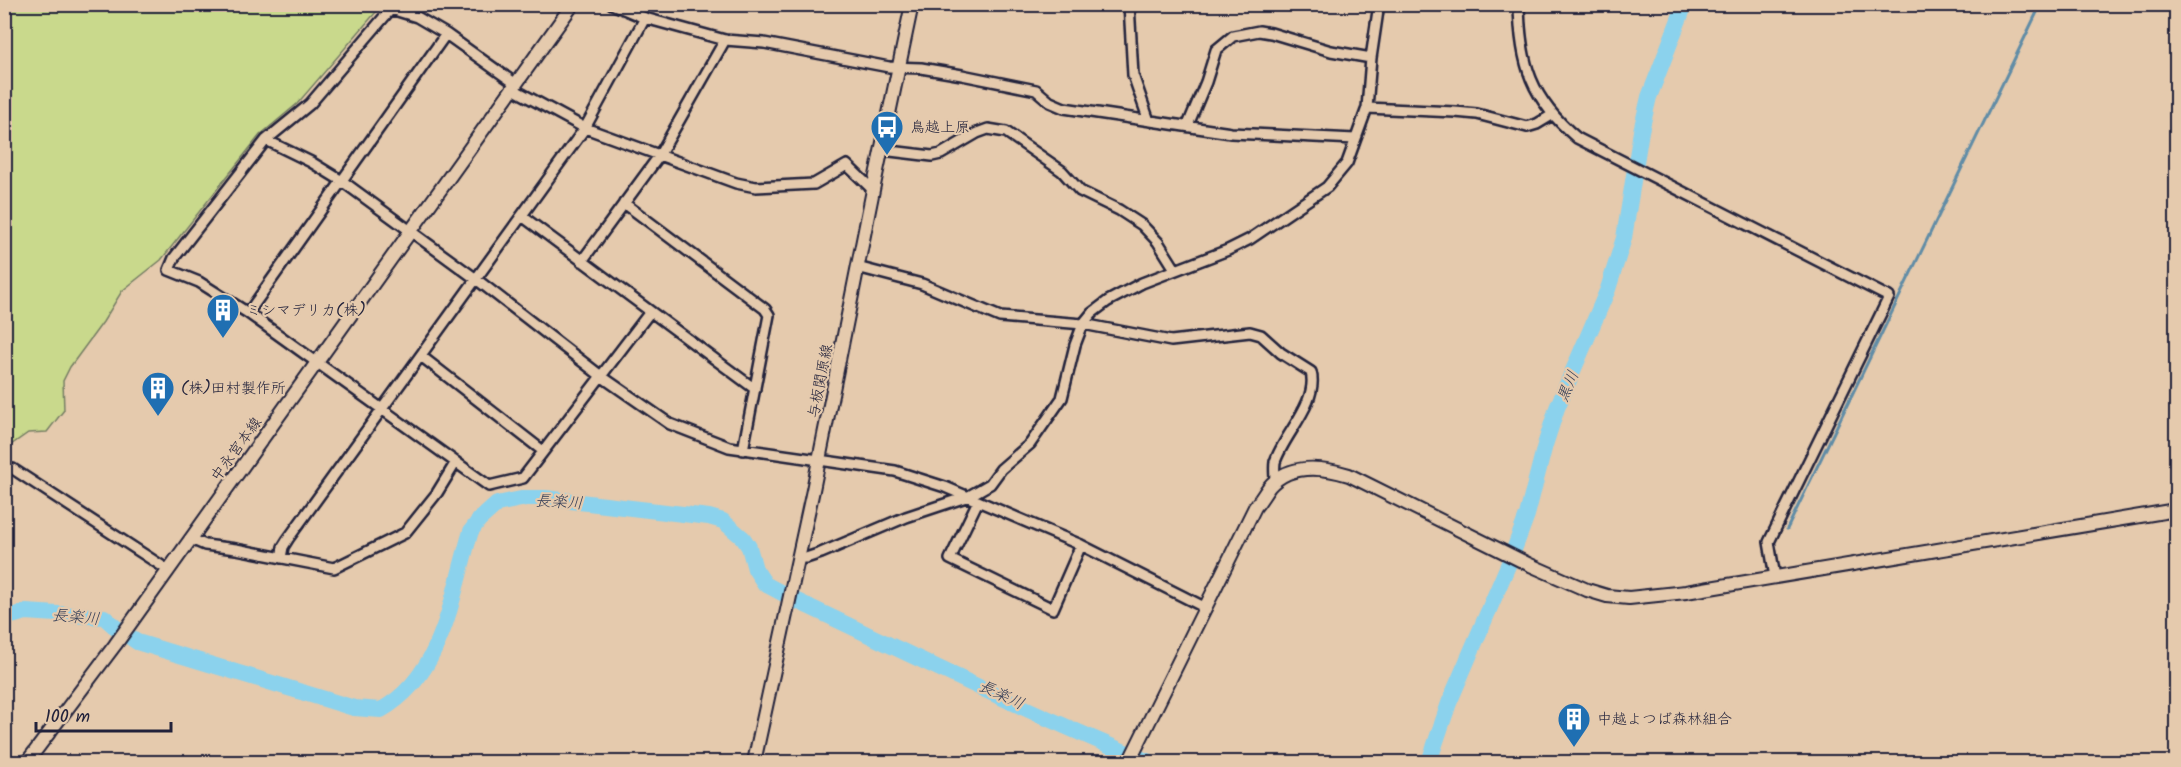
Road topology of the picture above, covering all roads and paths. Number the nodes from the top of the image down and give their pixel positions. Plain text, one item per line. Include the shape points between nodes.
1 (573, 4) edge
2 (612, 4) edge
3 (912, 4) edge
4 (1129, 4) edge
5 (1379, 4) edge
6 (1519, 4) edge
7 (645, 18) junction
8 (446, 34) junction
9 (725, 39) junction
10 (1371, 58) junction
11 (899, 68) junction
12 (514, 86) junction
13 (1367, 108) junction
14 (1552, 115) junction
15 (1149, 120) junction
16 (1188, 125) junction
17 (585, 128) junction
18 (266, 140) junction
19 (1355, 140) junction
20 (882, 150) junction
21 (659, 156) junction
22 (342, 181) junction
23 (873, 190) junction
24 (624, 203) junction
25 (522, 216) junction
26 (411, 231) junction
27 (582, 261) junction
28 (857, 267) junction
29 (1175, 269) junction
30 (476, 279) junction
31 (650, 312) junction
32 (248, 313) junction
33 (1083, 324) junction
34 (421, 356) junction
35 (316, 363) junction
36 (601, 376) junction
37 (755, 389) junction
38 (383, 409) junction
39 (743, 450) junction
40 (543, 451) junction
41 (819, 459) junction
42 (456, 462) junction
43 (14, 469) dead end
44 (1275, 481) junction
45 (969, 496) junction
46 (978, 501) junction
47 (2176, 510) edge
48 (191, 540) junction
49 (1081, 546) junction
50 (281, 558) junction
51 (798, 558) junction
52 (168, 570) junction
53 (1775, 577) junction
54 (1206, 608) junction
55 (27, 762) edge
56 (754, 762) edge
57 (1129, 762) edge

1 - 12 main road, 中永宮本線
2 - 7 street
3 - 11 main road, 与板関原線
4 - 15 street via 1133,75
5 - 10 street
6 - 14 street via 1524,62
7 - 9 street
7 - 17 street
8 - 12 street
8 - 18 street via 417,17 391,9 310,104
8 - 22 street
9 - 11 street
9 - 21 street
10 - 13 street
10 - 16 street via 1259,31 1233,36 1216,50
11 - 15 street via 994,81 1036,90 1064,108
11 - 20 main road, 与板関原線
12 - 17 street
12 - 26 main road, 中永宮本線
13 - 14 street via 1477,114 1527,127
13 - 19 street
14 - 53 street via 1577,138 1606,154 1889,297 1769,542
15 - 16 street
16 - 19 street via 1232,133
17 - 21 street
17 - 25 street
18 - 22 street
18 - 32 street via 174,258 169,270 199,282
19 - 29 street via 1347,163 1328,187 1250,239
20 - 23 main road, 与板関原線
20 - 29 street via 932,156 988,129 1006,132 1062,171 1080,191 1142,225
21 - 23 street via 756,187 814,184 847,165
21 - 24 street
22 - 26 street
22 - 32 street
23 - 28 main road, 与板関原線
24 - 27 street
24 - 37 street via 765,309 769,315
25 - 27 street
25 - 30 street
26 - 30 street
26 - 35 main road, 中永宮本線
27 - 31 street
28 - 33 street via 922,284 1000,317
28 - 41 main road, 与板関原線
29 - 33 street via 1108,301
30 - 34 street
30 - 36 street
31 - 36 street
31 - 37 street
32 - 35 street
33 - 44 street via 1171,340 1250,332 1261,335 1311,372 1309,398 1275,462
33 - 45 street via 1062,398 1030,444 990,484
34 - 38 street
34 - 40 street
35 - 38 street
35 - 48 main road, 中永宮本線
36 - 39 street via 670,424
36 - 40 street
37 - 39 street
38 - 42 street
38 - 50 street via 283,547
39 - 41 street
40 - 42 street via 523,478 489,486
41 - 45 street via 895,471
41 - 51 main road, 与板関原線
42 - 50 street via 412,526 396,538 334,568
43 - 52 street
44 - 53 main road via 1305,468 1338,472 1528,564 1607,596 1650,597
44 - 54 main road via 1255,507
45 - 46 street
45 - 51 street via 906,517 821,553
46 - 49 street
46 - 49 street via 950,559 1053,609
47 - 53 main road
48 - 50 street
48 - 52 main road, 中永宮本線
49 - 54 street
51 - 56 main road, 与板関原線
52 - 55 main road, 中永宮本線
54 - 57 main road

